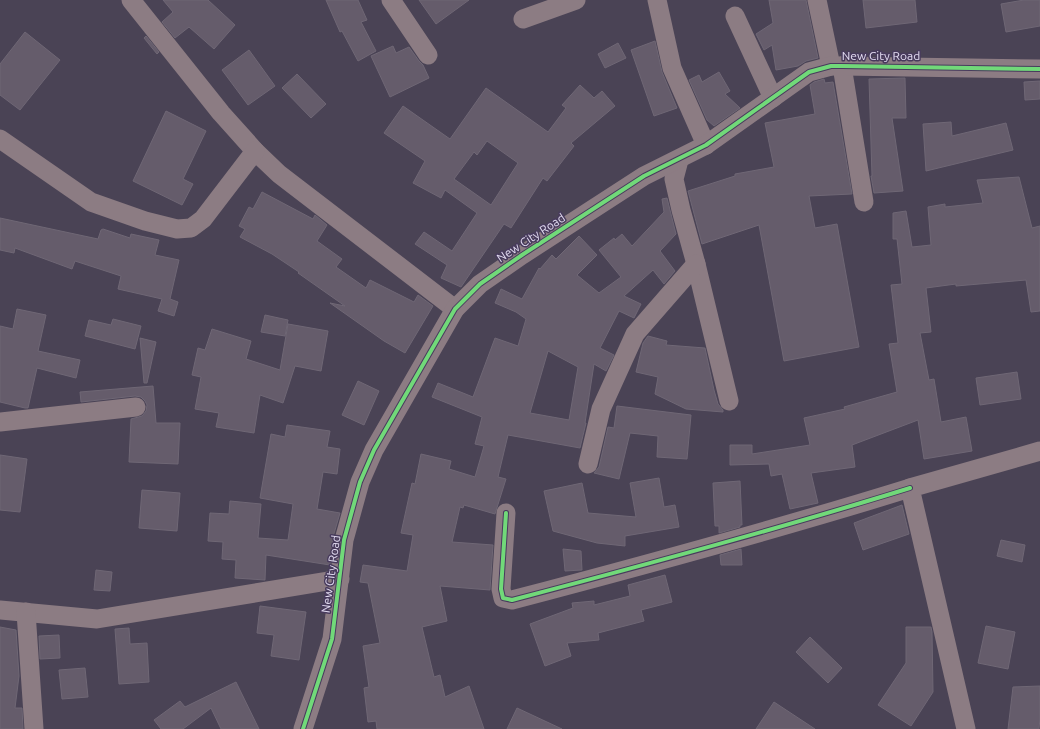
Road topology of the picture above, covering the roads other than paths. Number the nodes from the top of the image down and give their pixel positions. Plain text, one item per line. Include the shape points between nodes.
1 (131, 0) edge
2 (390, 0) edge
3 (576, 0) edge
4 (657, 0) edge
5 (817, 0) edge
6 (734, 16) dead end
7 (523, 18) dead end
8 (428, 54) dead end
9 (836, 66) junction
10 (1040, 69) edge
11 (773, 98) junction
12 (0, 139) edge
13 (706, 145) junction
14 (255, 151) junction
15 (679, 160) junction
16 (864, 202) dead end
17 (696, 264) junction
18 (455, 309) junction
19 (729, 401) dead end
20 (136, 407) dead end
21 (0, 422) edge
22 (1040, 451) edge
23 (588, 464) dead end
24 (910, 488) junction
25 (506, 513) dead end
26 (340, 579) junction
27 (0, 610) edge
28 (26, 612) junction
29 (34, 729) edge
30 (304, 729) edge
31 (966, 729) edge

1 - 14 street via 221,113
2 - 8 street
3 - 7 street
4 - 13 street via 672,68
5 - 9 street
6 - 11 street
9 - 10 street, New City Road
9 - 11 street, New City Road via 809,72
9 - 16 street
11 - 13 street, New City Road
12 - 14 street via 91,202 177,229 191,228 203,219
13 - 15 street, New City Road
14 - 18 street via 279,174
15 - 17 street via 674,179
15 - 18 street, New City Road via 644,176 522,255 480,284
17 - 19 street
17 - 23 street via 635,334 601,409
18 - 26 street, New City Road via 374,450 360,482 344,540
20 - 21 street
22 - 24 street
24 - 25 street via 660,562 512,600 503,598 501,589
24 - 31 street
26 - 28 street via 97,618
26 - 30 street, New City Road via 332,639
27 - 28 street
28 - 29 street

